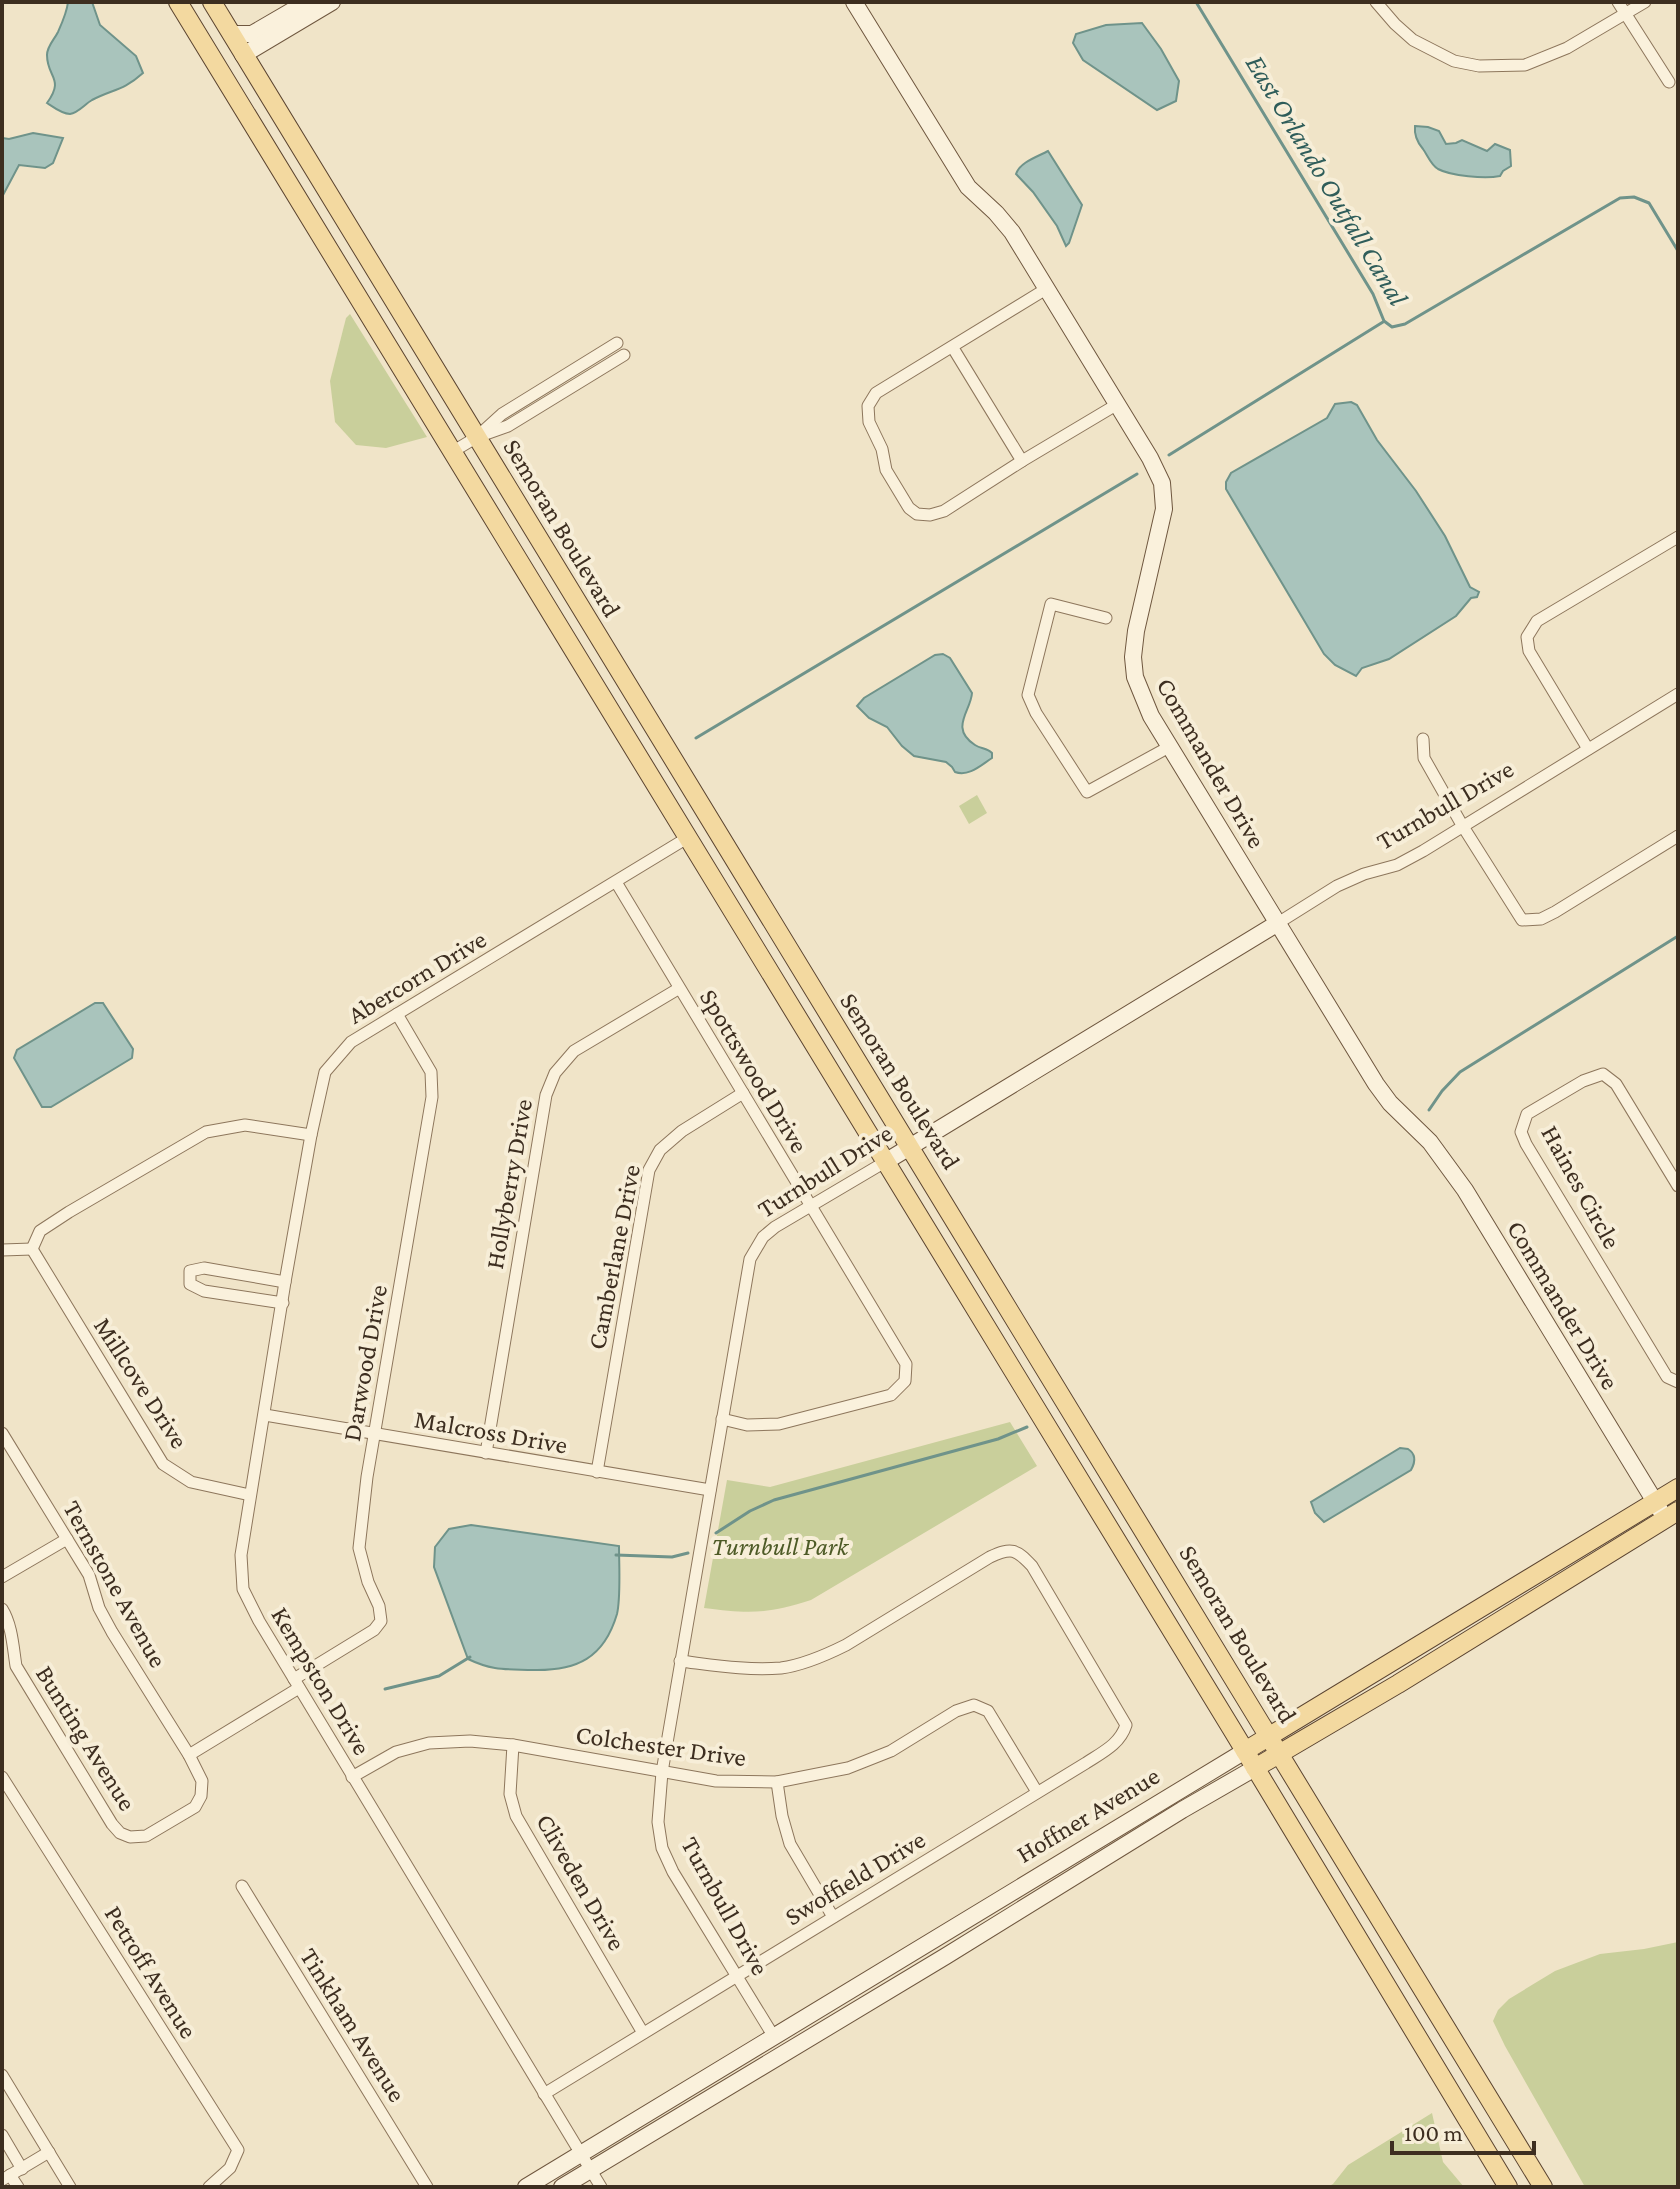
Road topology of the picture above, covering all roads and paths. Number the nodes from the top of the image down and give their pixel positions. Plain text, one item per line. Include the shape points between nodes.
1 (212, 2) edge
2 (307, 2) edge
3 (332, 2) edge
4 (854, 2) edge
5 (1376, 2) edge
6 (1618, 2) edge
7 (1645, 2) edge
8 (182, 9) edge
9 (1625, 14) junction
10 (231, 34) junction
11 (243, 55) junction
12 (220, 71) junction
13 (1669, 82) dead end
14 (282, 114) junction
15 (1046, 289) junction
16 (617, 343) dead end
17 (953, 348) junction
18 (624, 355) dead end
19 (1116, 405) junction
20 (477, 437) junction
21 (452, 452) junction
22 (1022, 461) junction
23 (1678, 537) edge
24 (1106, 618) dead end
25 (1678, 694) edge
26 (1423, 739) dead end
27 (1169, 747) junction
28 (1588, 749) junction
29 (655, 785) junction
30 (709, 818) junction
31 (1462, 825) junction
32 (1678, 836) edge
33 (687, 838) junction
34 (743, 874) junction
35 (616, 882) junction
36 (1278, 923) junction
37 (678, 989) junction
38 (397, 1014) junction
39 (743, 1093) junction
40 (311, 1135) junction
41 (910, 1147) junction
42 (885, 1162) junction
43 (1678, 1186) edge
44 (810, 1205) junction
45 (32, 1249) junction
46 (2, 1250) edge
47 (285, 1282) junction
48 (283, 1303) junction
49 (1678, 1382) edge
50 (265, 1415) junction
51 (1040, 1415) junction
52 (722, 1419) junction
53 (2, 1433) edge
54 (375, 1434) junction
55 (1092, 1445) junction
56 (486, 1453) junction
57 (597, 1472) junction
58 (1678, 1488) edge
59 (710, 1490) junction
60 (250, 1495) junction
61 (1655, 1502) junction
62 (1672, 1515) edge
63 (67, 1539) junction
64 (2, 1577) edge
65 (2, 1609) edge
66 (680, 1661) junction
67 (296, 1684) junction
68 (1270, 1737) junction
69 (513, 1745) junction
70 (1245, 1751) junction
71 (1281, 1754) junction
72 (189, 1755) junction
73 (1255, 1768) junction
74 (662, 1772) junction
75 (2, 1777) edge
76 (352, 1777) junction
77 (777, 1782) junction
78 (1037, 1792) junction
79 (130, 1837) joint
80 (242, 1886) dead end
81 (833, 1917) junction
82 (736, 1976) junction
83 (864, 1983) junction
84 (1393, 1996) junction
85 (1443, 2021) junction
86 (643, 2033) junction
87 (774, 2037) junction
88 (764, 2065) junction
89 (2, 2075) edge
90 (544, 2094) junction
91 (2, 2135) edge
92 (49, 2152) junction
93 (581, 2154) junction
94 (22, 2169) junction
95 (591, 2169) junction
96 (6, 2178) edge
97 (18, 2187) edge
98 (70, 2187) edge
99 (209, 2187) edge
100 (427, 2187) edge
101 (526, 2187) edge
102 (562, 2187) edge
103 (601, 2187) edge
104 (1508, 2187) edge
105 (1543, 2187) edge

1 - 10 main road, Semoran Boulevard
2 - 10 street via 252,34
3 - 11 street
4 - 15 street, Commander Drive via 968,187 1012,232
5 - 9 street via 1413,40 1454,61 1479,66 1525,65
6 - 9 street
7 - 9 street
8 - 11 main road via 215,42
8 - 12 main road, Semoran Boulevard
9 - 13 street
10 - 11 main road, Semoran Boulevard
11 - 14 main road, Semoran Boulevard
12 - 14 main road via 250,81
12 - 21 main road, Semoran Boulevard
14 - 20 main road, Semoran Boulevard
15 - 17 street
15 - 19 street, Commander Drive
16 - 20 street via 502,414
17 - 22 street
17 - 22 street via 876,393 868,406 886,470 909,508 917,514 944,511
18 - 20 street via 508,426
19 - 22 street
19 - 27 street, Commander Drive via 1157,472 1164,495 1133,657 1141,697
20 - 21 street
20 - 30 main road, Semoran Boulevard
21 - 29 main road, Semoran Boulevard
23 - 28 street via 1537,621 1527,637 1529,651
24 - 27 street via 1051,604 1028,695 1036,713 1087,792
25 - 28 street, Turnbull Drive
26 - 31 street via 1424,758
27 - 36 street, Commander Drive
28 - 31 street, Turnbull Drive
29 - 30 main road via 676,809
29 - 33 main road, Semoran Boulevard
30 - 34 main road, Semoran Boulevard
31 - 32 street via 1522,920 1541,919
31 - 36 street, Turnbull Drive via 1397,865 1337,886
33 - 34 main road
33 - 35 street, Abercorn Drive
33 - 42 main road, Semoran Boulevard
34 - 41 main road, Semoran Boulevard
35 - 37 street, Spottswood Drive
35 - 38 street, Abercorn Drive
36 - 41 street, Turnbull Drive
36 - 61 street, Commander Drive via 1376,1084 1430,1142 1465,1190
37 - 39 street, Spottswood Drive
37 - 56 street, Hollyberry Drive via 574,1051 555,1073 546,1095
38 - 40 street, Abercorn Drive via 351,1042 325,1072
38 - 54 street, Darwood Drive via 431,1072 432,1097
39 - 44 street, Spottswood Drive
39 - 57 street, Camberlane Drive via 682,1131 660,1150 649,1170
40 - 45 street via 245,1125 206,1132 59,1218 40,1231
40 - 47 street, Kempston Drive
41 - 42 street, Turnbull Drive
41 - 55 main road, Semoran Boulevard
42 - 44 street, Turnbull Drive
42 - 51 main road, Semoran Boulevard
43 - 49 street, Haines Circle via 1616,1084 1603,1074 1527,1114 1521,1132 1526,1144 1667,1377
44 - 52 street, Turnbull Drive via 763,1237 750,1259
44 - 52 street, Spottswood Drive via 906,1364 905,1381 891,1395 779,1424
45 - 46 street
45 - 60 street, Millcove Drive via 163,1464 191,1482
47 - 48 street, Kempston Drive
47 - 48 street via 204,1268 190,1271 190,1284 204,1291
48 - 50 street, Kempston Drive
50 - 54 street, Malcross Drive
50 - 60 street, Kempston Drive
51 - 55 main road via 1063,1435
51 - 70 main road, Semoran Boulevard
52 - 59 street, Turnbull Drive
53 - 63 street, Ternstone Avenue
54 - 56 street, Malcross Drive
54 - 67 street, Darwood Drive via 359,1548 381,1621
55 - 68 main road, Semoran Boulevard
56 - 57 street, Malcross Drive
57 - 59 street, Malcross Drive
58 - 61 main road, Hoffner Avenue
59 - 66 street, Turnbull Drive
60 - 67 street, Kempston Drive via 241,1555 243,1589
61 - 62 street, Commander Drive
61 - 68 main road, Hoffner Avenue
62 - 71 main road, Hoffner Avenue
63 - 64 street
63 - 72 street, Ternstone Avenue via 89,1575 112,1632
65 - 79 street, Bunting Avenue via 16,1666 112,1824
66 - 74 street, Turnbull Drive
66 - 78 street, Swoffield Drive via 782,1668 822,1657 990,1557 1006,1550 1020,1552 1126,1725 1111,1747
67 - 72 street, Darwood Drive
67 - 76 street, Kempston Drive
68 - 70 main road, Hoffner Avenue
68 - 71 main road, Semoran Boulevard
69 - 74 street, Colchester Drive
69 - 76 street, Colchester Drive via 429,1743 396,1752
69 - 86 street, Cliveden Drive via 510,1794 516,1816
70 - 73 main road, Semoran Boulevard
70 - 83 street, Hoffner Avenue
71 - 73 main road, Hoffner Avenue
71 - 85 main road, Semoran Boulevard
72 - 79 street, Ternstone Avenue via 202,1781 195,1807 146,1836
73 - 84 main road, Semoran Boulevard
73 - 88 street, Hoffner Avenue
74 - 77 street, Colchester Drive via 716,1781
74 - 82 street, Turnbull Drive via 662,1848
75 - 99 street, Petroff Avenue via 238,2150 230,2168
76 - 90 street, Kempston Drive
77 - 78 street, Colchester Drive via 848,1768 891,1751 974,1705 988,1711
77 - 81 street via 790,1844
78 - 81 street, Swoffield Drive
80 - 100 street, Tinkham Avenue
81 - 82 street, Swoffield Drive
82 - 86 street, Swoffield Drive
82 - 87 street, Turnbull Drive
83 - 87 street, Hoffner Avenue
83 - 88 street via 858,1994 771,2046
84 - 85 main road via 1424,2002
84 - 104 main road, Semoran Boulevard
85 - 105 main road, Semoran Boulevard
86 - 90 street, Swoffield Drive
87 - 93 street, Hoffner Avenue
88 - 95 street, Hoffner Avenue
89 - 92 street
90 - 93 street, Kempston Drive
91 - 94 street
92 - 94 street
92 - 98 street
93 - 95 street, Kempston Drive
93 - 101 street, Hoffner Avenue
94 - 96 street
95 - 102 street, Hoffner Avenue
95 - 103 street, Kempston Drive
96 - 97 street

